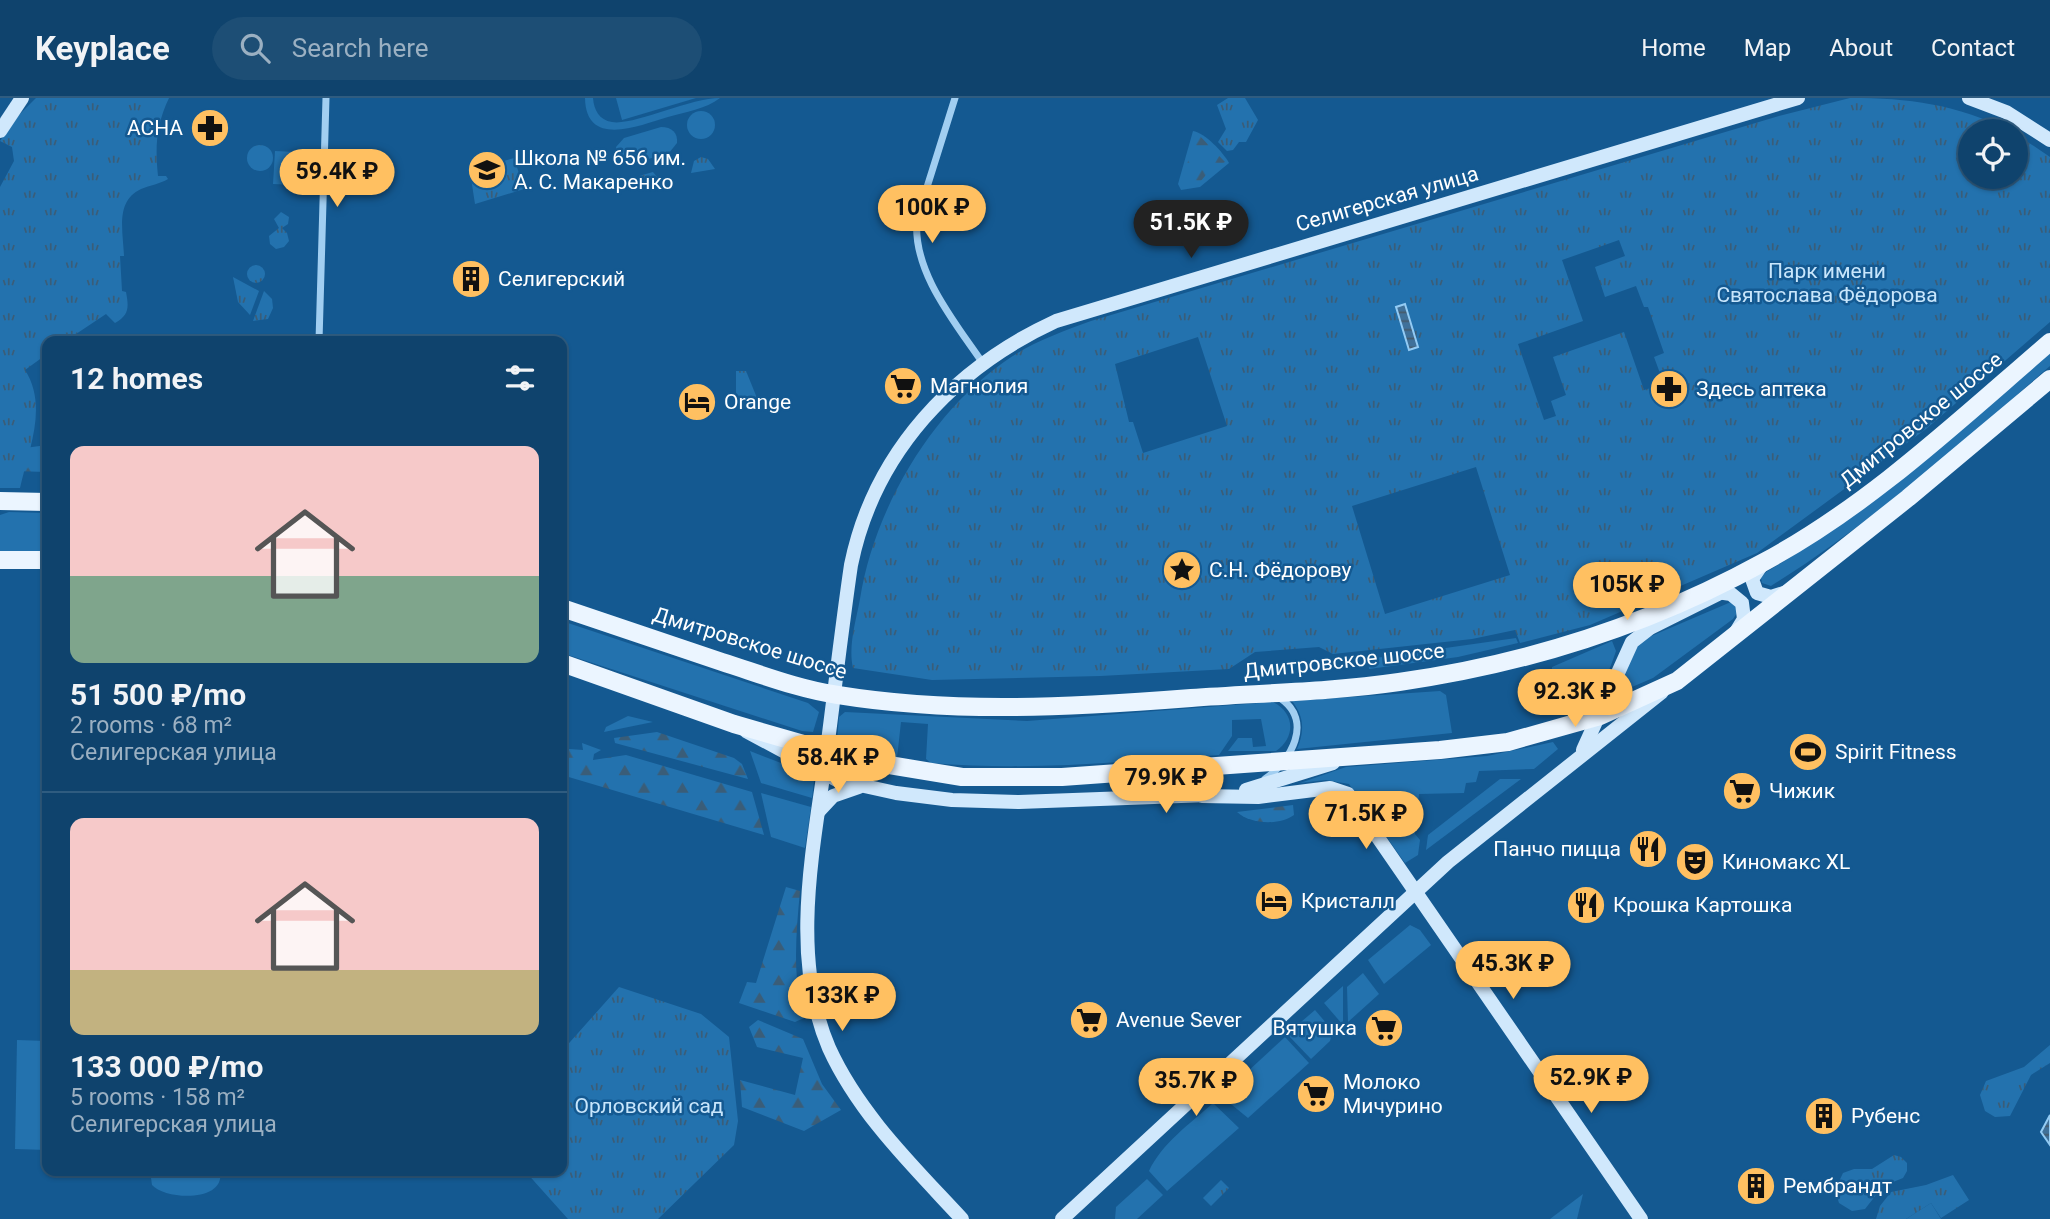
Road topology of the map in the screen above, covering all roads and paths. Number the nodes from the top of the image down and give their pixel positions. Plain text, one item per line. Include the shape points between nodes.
1 (22, 98) edge
2 (326, 98) edge
3 (955, 98) edge
4 (1798, 98) edge
5 (1969, 98) edge
6 (0, 131) edge
7 (2050, 140) edge
8 (318, 336) edge
9 (2050, 342) edge
10 (982, 362) junction
11 (2050, 379) edge
12 (0, 501) edge
13 (42, 502) edge
14 (0, 560) edge
15 (42, 561) edge
16 (1764, 562) junction
17 (1791, 590) junction
18 (1714, 592) junction
19 (567, 610) edge
20 (1735, 633) junction
21 (567, 665) edge
22 (1677, 681) junction
23 (1261, 693) junction
24 (833, 694) junction
25 (1600, 716) junction
26 (734, 724) junction
27 (827, 750) junction
28 (1361, 754) junction
29 (1576, 759) junction
30 (1285, 760) junction
31 (823, 773) junction
32 (859, 787) junction
33 (1246, 790) junction
34 (1202, 796) junction
35 (818, 813) junction
36 (1415, 890) junction
37 (962, 1219) edge
38 (1062, 1219) edge
39 (1641, 1219) edge

1 - 6 street
2 - 8 street
3 - 10 street via 917,219 917,237 931,281
4 - 10 street, Селигерская улица via 1079,312 1041,327
5 - 7 street via 2006,112
9 - 16 main road, Дмитровское шоссе via 1916,458
10 - 24 street, Селигерская улица via 914,429 875,492 855,544
11 - 17 main road
12 - 13 main road
14 - 15 main road
16 - 17 street via 1752,579 1757,593 1775,597
16 - 18 main road, Дмитровское шоссе
17 - 20 main road
18 - 20 street via 1738,597 1744,607 1744,619
18 - 23 main road, Дмитровское шоссе via 1600,634 1480,668 1361,687
18 - 25 street, Дмитровское шоссе via 1632,642
19 - 24 main road, Дмитровское шоссе via 767,677
20 - 22 main road
21 - 26 main road
22 - 25 main road
22 - 29 street
23 - 24 main road, Дмитровское шоссе via 1027,708
23 - 30 street via 1282,698 1295,715 1296,736
24 - 27 street, Селигерская улица
25 - 28 main road via 1508,742
25 - 29 street, Дмитровское шоссе
26 - 27 main road
26 - 31 street
27 - 30 main road via 900,769 1020,779
27 - 31 street, Селигерская улица
28 - 30 main road
28 - 33 street
29 - 36 street
30 - 33 street
31 - 32 street
31 - 35 street, Селигерская улица
32 - 34 street via 1006,802
32 - 35 street via 833,796
33 - 34 street
34 - 36 street via 1258,797 1341,789 1359,805
35 - 37 street, Селигерская улица via 808,938 822,1030 858,1099
36 - 38 street
36 - 39 street

